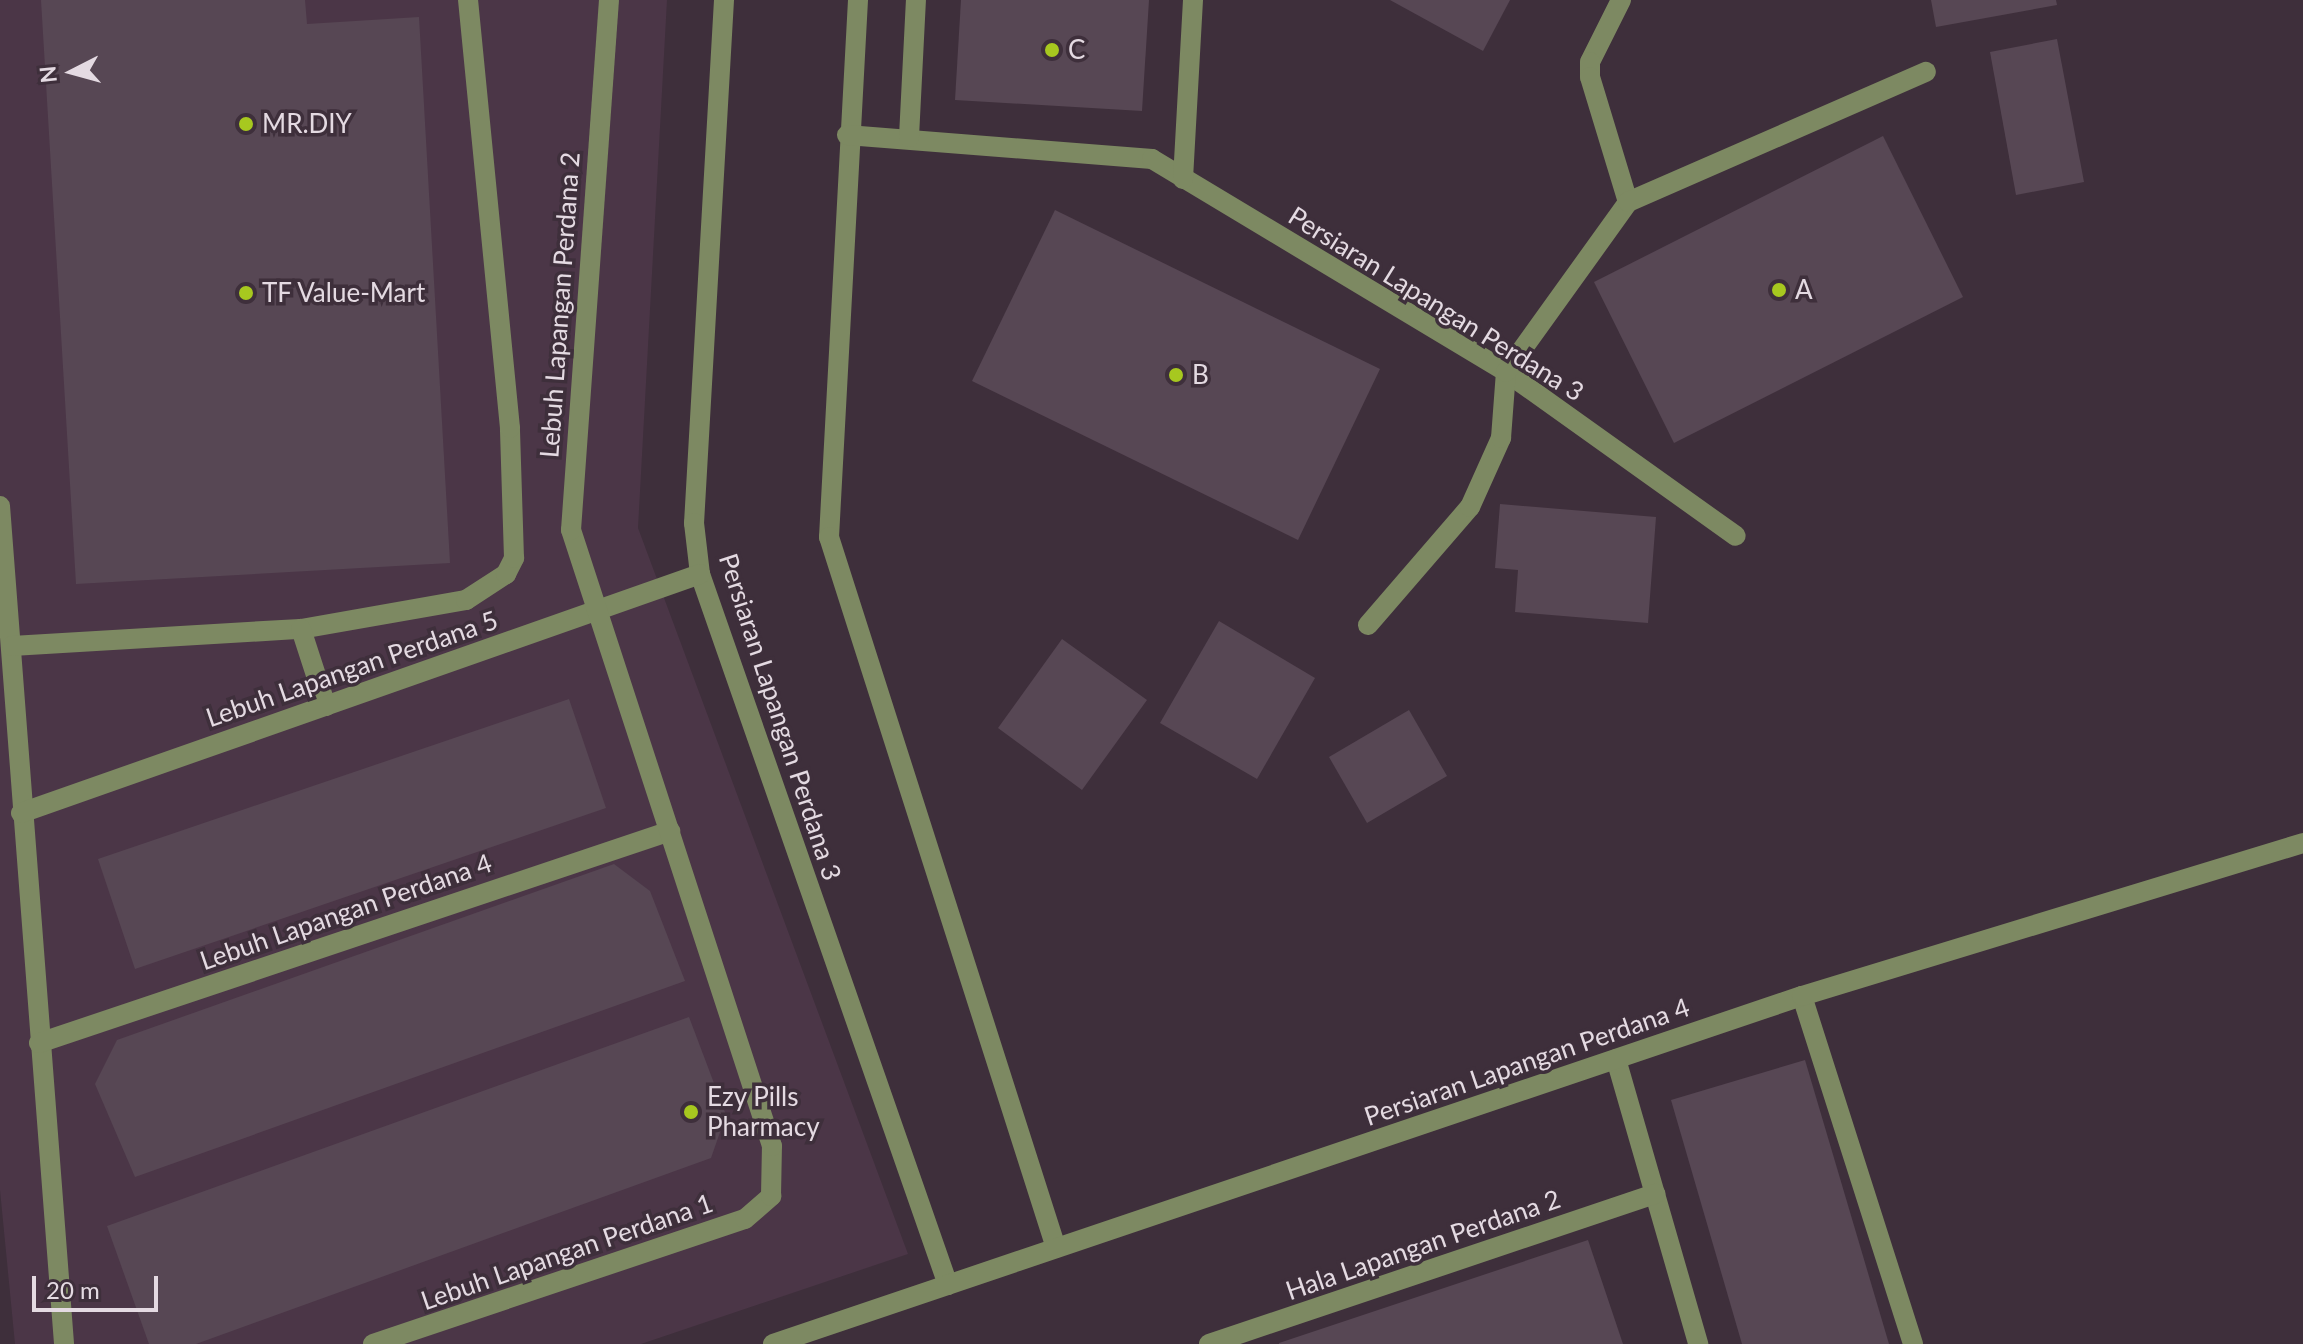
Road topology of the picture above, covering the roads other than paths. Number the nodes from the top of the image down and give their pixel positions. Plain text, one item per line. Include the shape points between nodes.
1 (468, 0) edge
2 (609, 0) edge
3 (724, 0) edge
4 (858, 0) edge
5 (916, 0) edge
6 (1193, 0) edge
7 (1621, 0) edge
8 (1926, 72) dead end
9 (847, 135) junction
10 (909, 137) junction
11 (1183, 179) junction
12 (1628, 202) junction
13 (1506, 372) junction
14 (0, 506) edge
15 (1736, 536) dead end
16 (700, 574) junction
17 (600, 609) junction
18 (1368, 625) dead end
19 (301, 629) junction
20 (12, 646) junction
21 (326, 706) junction
22 (21, 813) junction
23 (670, 831) junction
24 (2303, 843) edge
25 (1802, 996) junction
26 (39, 1043) junction
27 (1616, 1059) junction
28 (1655, 1194) junction
29 (771, 1196) joint
30 (1056, 1248) junction
31 (948, 1285) junction
32 (64, 1344) edge
33 (373, 1344) edge
34 (773, 1344) edge
35 (1209, 1344) edge
36 (1698, 1344) edge
37 (1913, 1344) edge

1 - 19 street via 510,428 514,558 506,574 466,600
2 - 17 street, Lebuh Lapangan Perdana 2 via 571,530
3 - 16 street, Persiaran Lapangan Perdana 3 via 694,523
4 - 9 street
5 - 10 street
6 - 11 street
7 - 12 street via 1590,62 1590,77
8 - 12 street
9 - 10 street, Persiaran Lapangan Perdana 3
9 - 30 street via 829,537
10 - 11 street, Persiaran Lapangan Perdana 3 via 1152,159
11 - 13 street, Persiaran Lapangan Perdana 3
12 - 13 street
13 - 15 street, Persiaran Lapangan Perdana 3
13 - 18 street via 1501,438 1470,507
14 - 20 street
16 - 17 street, Lebuh Lapangan Perdana 5
16 - 31 street, Persiaran Lapangan Perdana 3
17 - 21 street, Lebuh Lapangan Perdana 5
17 - 23 street, Lebuh Lapangan Perdana 2
19 - 20 street
19 - 21 street
20 - 22 street
21 - 22 street, Lebuh Lapangan Perdana 5
22 - 26 street
23 - 26 street, Lebuh Lapangan Perdana 4
23 - 29 street, Lebuh Lapangan Perdana 2 via 772,1146
24 - 25 street, Persiaran Lapangan Perdana 4
25 - 27 street, Persiaran Lapangan Perdana 4
25 - 37 street
26 - 32 street
27 - 28 street
27 - 30 street, Persiaran Lapangan Perdana 4
28 - 35 street, Hala Lapangan Perdana 2
28 - 36 street
29 - 33 street, Lebuh Lapangan Perdana 1 via 745,1219
30 - 31 street, Persiaran Lapangan Perdana 4
31 - 34 street, Persiaran Lapangan Perdana 4

